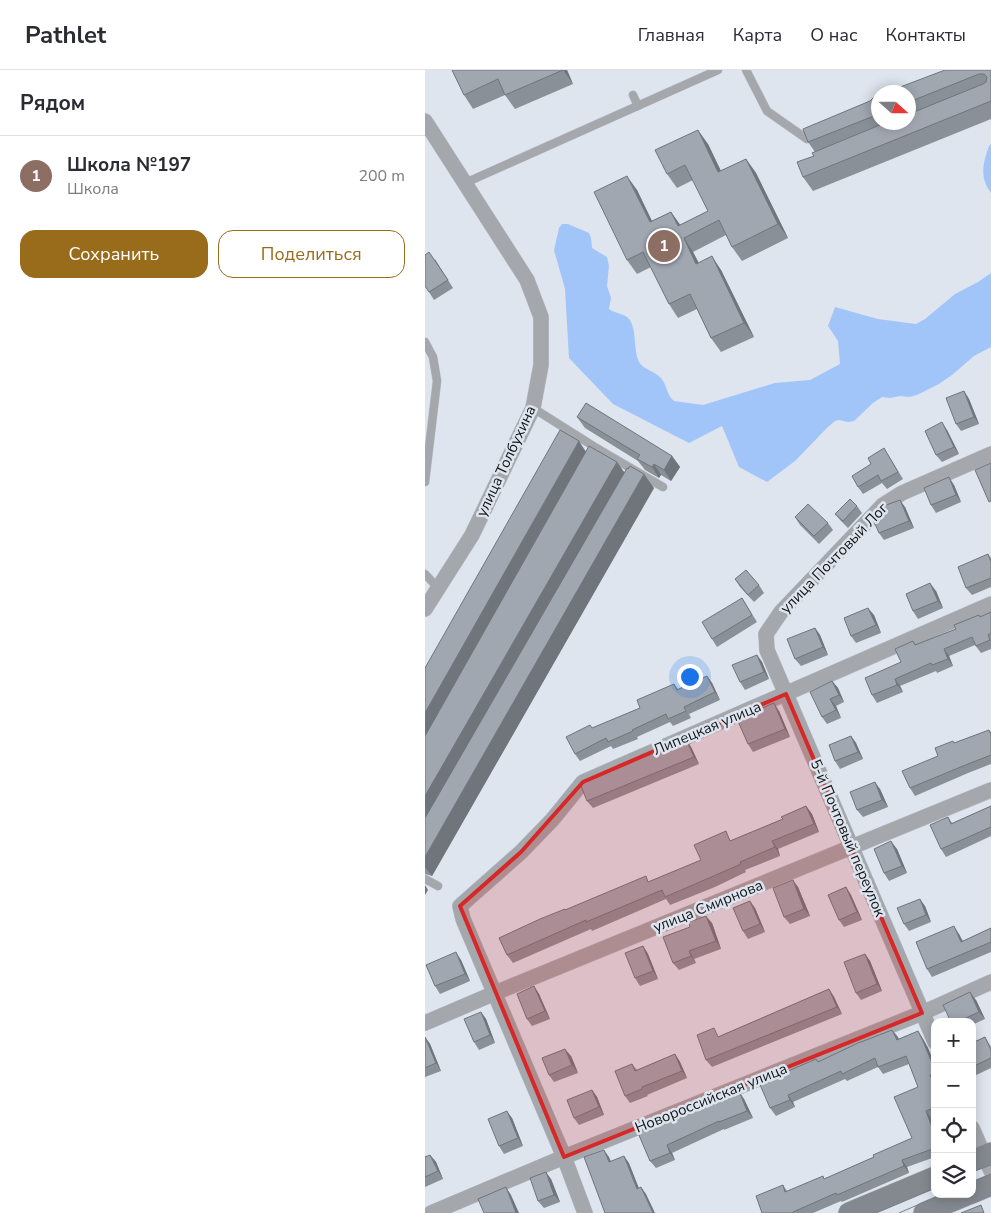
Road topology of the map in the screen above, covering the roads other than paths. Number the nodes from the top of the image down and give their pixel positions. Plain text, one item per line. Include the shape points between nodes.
1 (718, 70) edge
2 (746, 70) edge
3 (633, 95) dead end
4 (638, 106) junction
5 (426, 123) edge
6 (825, 132) edge
7 (465, 183) junction
8 (425, 342) edge
9 (428, 352) edge
10 (533, 408) junction
11 (598, 449) junction
12 (991, 454) edge
13 (588, 466) edge
14 (636, 471) junction
15 (632, 479) edge
16 (425, 482) edge
17 (663, 487) dead end
18 (425, 574) edge
19 (438, 588) junction
20 (991, 604) edge
21 (425, 609) edge
22 (766, 634) joint
23 (786, 694) junction
24 (991, 790) edge
25 (852, 847) junction
26 (425, 879) edge
27 (438, 886) dead end
28 (991, 982) edge
29 (495, 994) junction
30 (922, 1013) junction
31 (425, 1023) edge
32 (931, 1033) edge
33 (976, 1138) edge
34 (564, 1157) junction
35 (985, 1160) edge
36 (931, 1179) edge
37 (991, 1185) edge
38 (976, 1192) edge
39 (961, 1198) edge
40 (431, 1213) edge
41 (585, 1213) edge
42 (849, 1213) edge
43 (924, 1213) edge

1 - 4 lane
2 - 6 lane via 767,111 807,139
3 - 4 lane
4 - 7 lane
5 - 7 street, улица Толбухина
7 - 10 street, улица Толбухина via 527,280 541,317 541,365
8 - 9 lane
9 - 16 lane via 433,357 437,381
10 - 11 lane
10 - 19 street, улица Толбухина via 472,535
11 - 13 lane
11 - 14 lane
12 - 22 street, улица Почтовый Лог via 902,493 883,505 781,612
14 - 15 lane
14 - 17 lane
18 - 19 lane
19 - 21 street, улица Толбухина
20 - 23 street, Липецкая улица
22 - 23 street, 5-й Почтовый переулок via 767,650
23 - 25 street, 5-й Почтовый переулок
23 - 29 street, Липецкая улица via 583,782 521,852 460,906
24 - 25 street, улица Смирнова
25 - 29 street, улица Смирнова
25 - 30 street, 5-й Почтовый переулок
26 - 27 lane
28 - 30 street, Новороссийская улица
29 - 31 street, улица Смирнова
29 - 34 street
30 - 32 street, 5-й Почтовый переулок
30 - 34 street, Новороссийская улица
33 - 35 street
34 - 40 street, Новороссийская улица
34 - 41 street
36 - 42 main road
37 - 38 main road
39 - 43 main road

